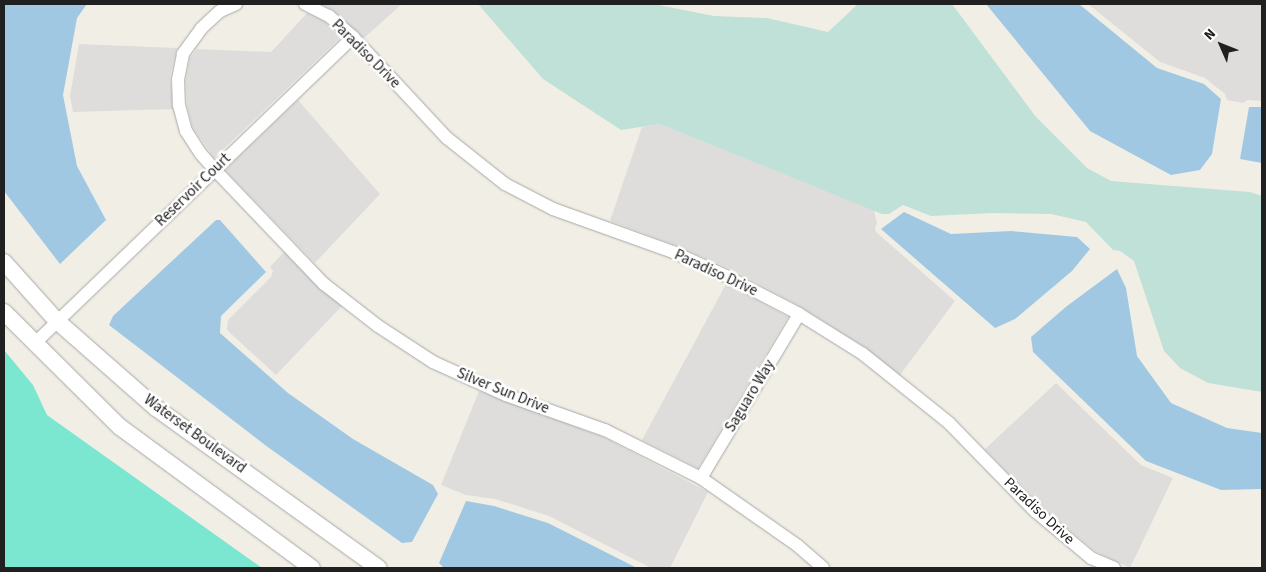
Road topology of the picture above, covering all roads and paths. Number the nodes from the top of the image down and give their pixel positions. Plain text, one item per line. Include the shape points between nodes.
1 (236, 4) edge
2 (305, 4) edge
3 (353, 37) junction
4 (214, 169) junction
5 (4, 262) edge
6 (4, 312) edge
7 (799, 314) junction
8 (57, 320) junction
9 (34, 344) junction
10 (701, 478) junction
11 (312, 568) edge
12 (379, 568) edge
13 (823, 568) edge
14 (1114, 568) edge

1 - 4 street via 220,11 201,29 183,54 178,79 186,131
2 - 3 street, Paradiso Drive via 329,16
3 - 4 street, Reservoir Court
3 - 7 street, Paradiso Drive via 447,138 505,184 553,209 673,252
4 - 8 street, Reservoir Court
4 - 10 street, Silver Sun Drive via 324,284 378,326 433,362 506,395 605,430
5 - 8 street, Waterset Boulevard
6 - 9 street
7 - 10 street, Saguaro Way
7 - 14 street, Paradiso Drive via 863,354 942,417 1036,512 1091,558
8 - 9 street, Reservoir Court
8 - 12 street, Waterset Boulevard via 156,408
9 - 11 street via 120,427
10 - 13 street, Silver Sun Drive via 798,546

